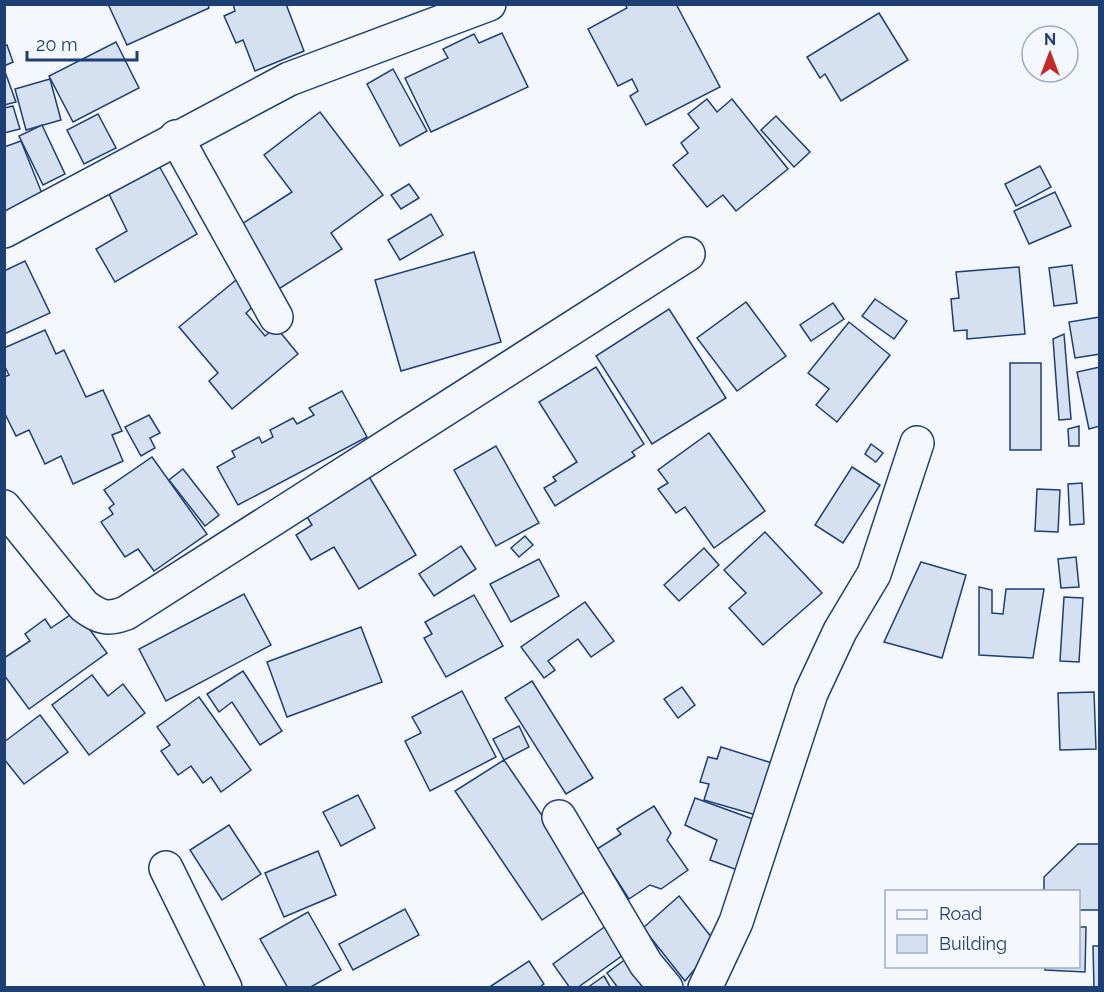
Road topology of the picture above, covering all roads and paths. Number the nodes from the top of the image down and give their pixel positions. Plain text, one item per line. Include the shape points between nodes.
1 (489, 4) edge
2 (176, 137) junction
3 (4, 231) edge
4 (688, 254) dead end
5 (276, 317) dead end
6 (916, 442) dead end
7 (4, 507) edge
8 (559, 817) dead end
9 (166, 868) dead end
10 (225, 987) edge
11 (666, 987) edge
12 (705, 987) edge

1 - 2 street via 289,79
2 - 3 street
2 - 5 street
4 - 7 street via 111,619 96,616 84,606
6 - 12 street via 874,574 840,631 811,693 736,922
8 - 11 street via 646,964
9 - 10 street

